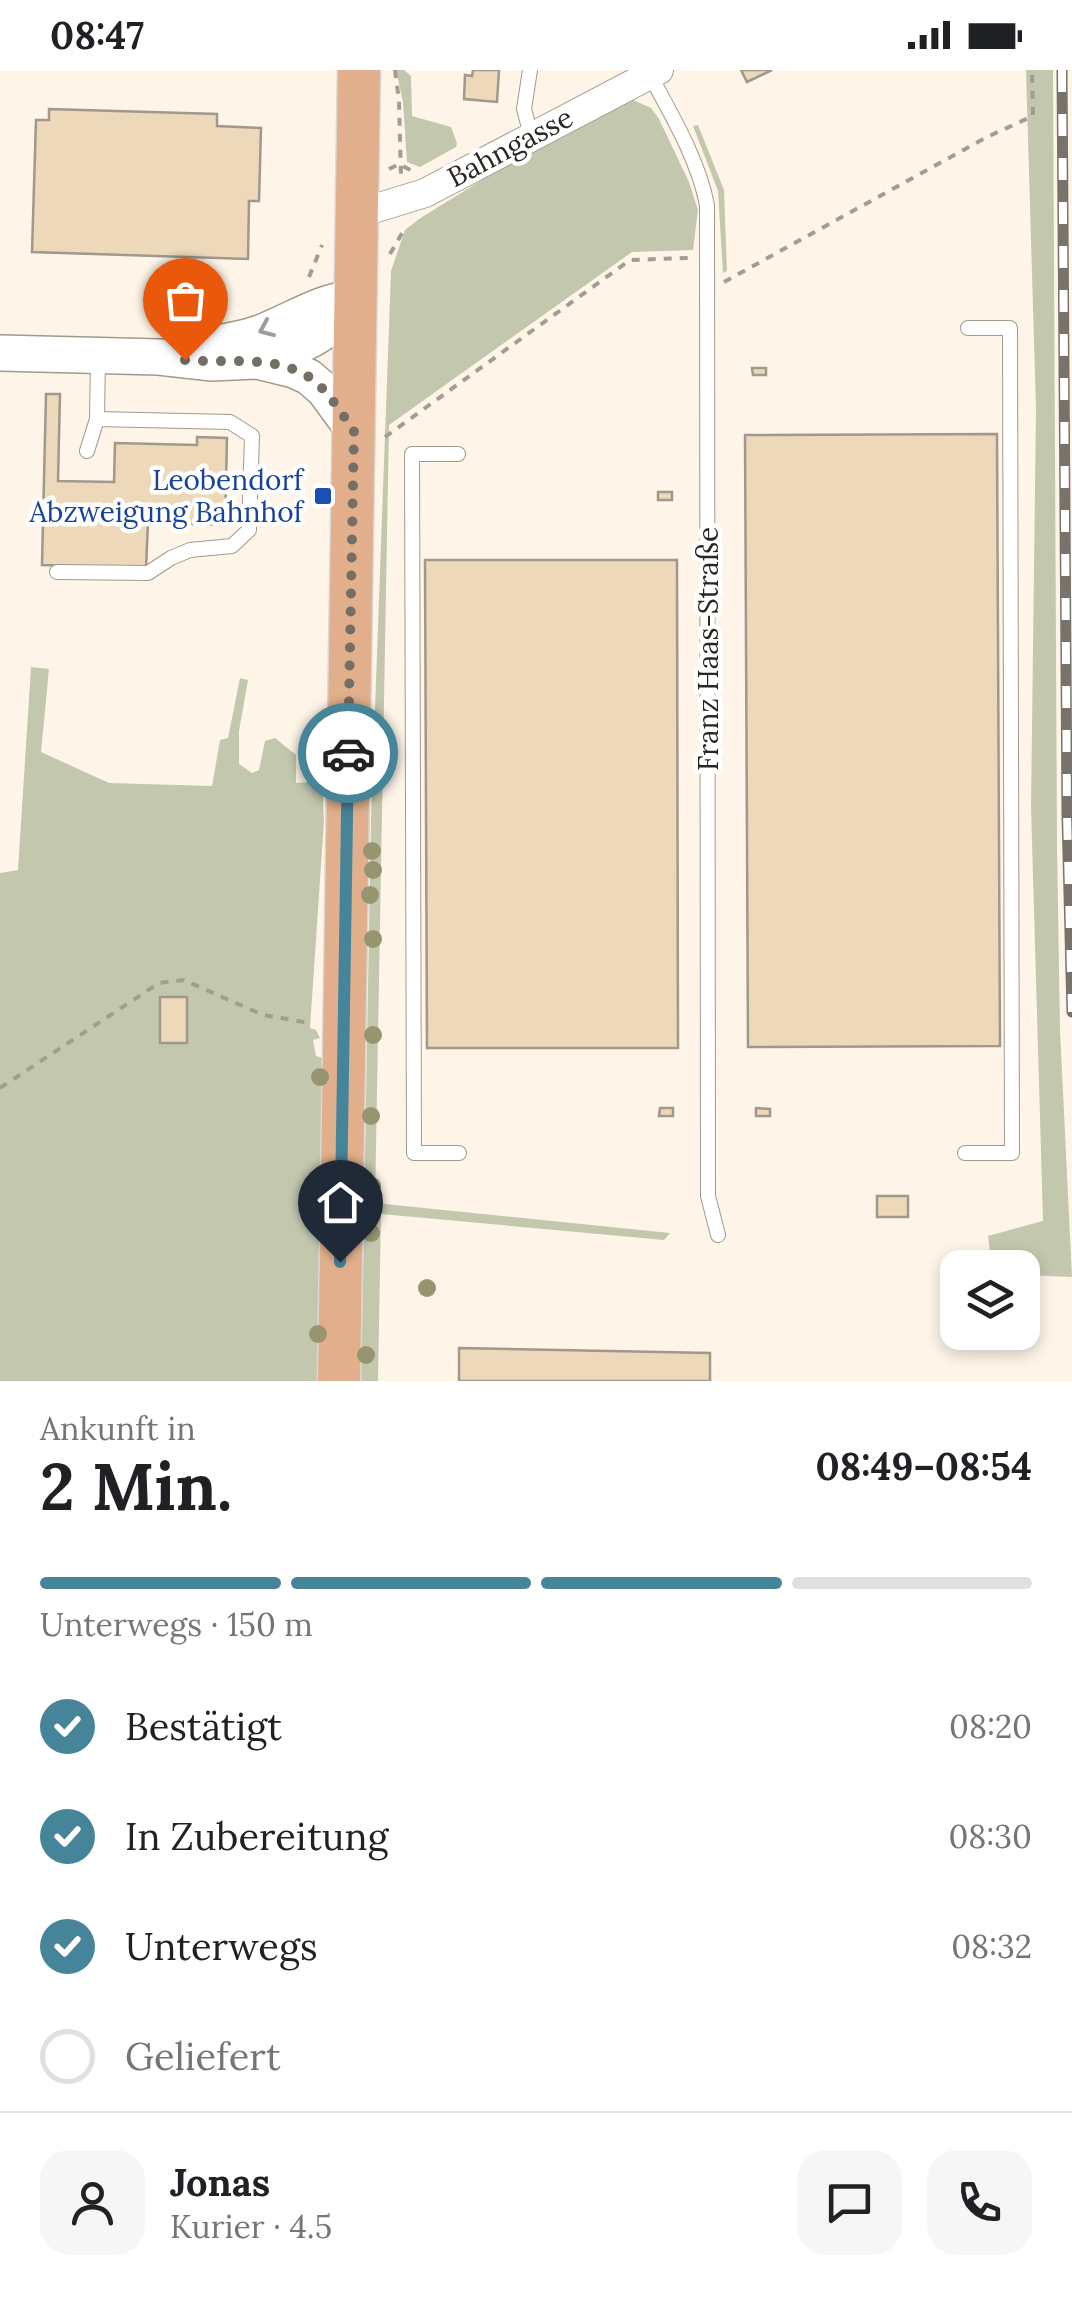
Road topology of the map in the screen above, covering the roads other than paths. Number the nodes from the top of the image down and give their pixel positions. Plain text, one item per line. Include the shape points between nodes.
1 (359, 70) edge
2 (530, 70) edge
3 (655, 73) edge
4 (531, 135) junction
5 (357, 214) junction
6 (356, 297) junction
7 (968, 328) dead end
8 (98, 347) junction
9 (0, 354) edge
10 (159, 356) junction
11 (257, 362) junction
12 (97, 418) junction
13 (368, 436) junction
14 (88, 451) dead end
15 (458, 454) dead end
16 (57, 572) dead end
17 (459, 1153) dead end
18 (965, 1153) dead end
19 (718, 1235) dead end
20 (339, 1381) edge

1 - 5 main road
2 - 4 lane via 524,109
3 - 4 street, Bahngasse
3 - 19 lane, Franz Haas-Straße via 704,191 708,1196
4 - 5 street, Bahngasse via 425,192
5 - 6 main road
6 -> 10 street via 311,307 260,333
6 - 11 street via 340,322 318,337
6 - 13 main road
7 - 18 lane via 1010,328 1012,1153
8 - 9 street
8 - 10 street
8 - 12 lane
10 - 11 street
11 - 13 street via 309,377
12 - 14 lane
12 - 16 lane via 230,422 252,436 249,530 232,546 190,550 148,574
13 - 20 main road via 344,1022
15 - 17 lane via 412,454 412,494 414,1153

